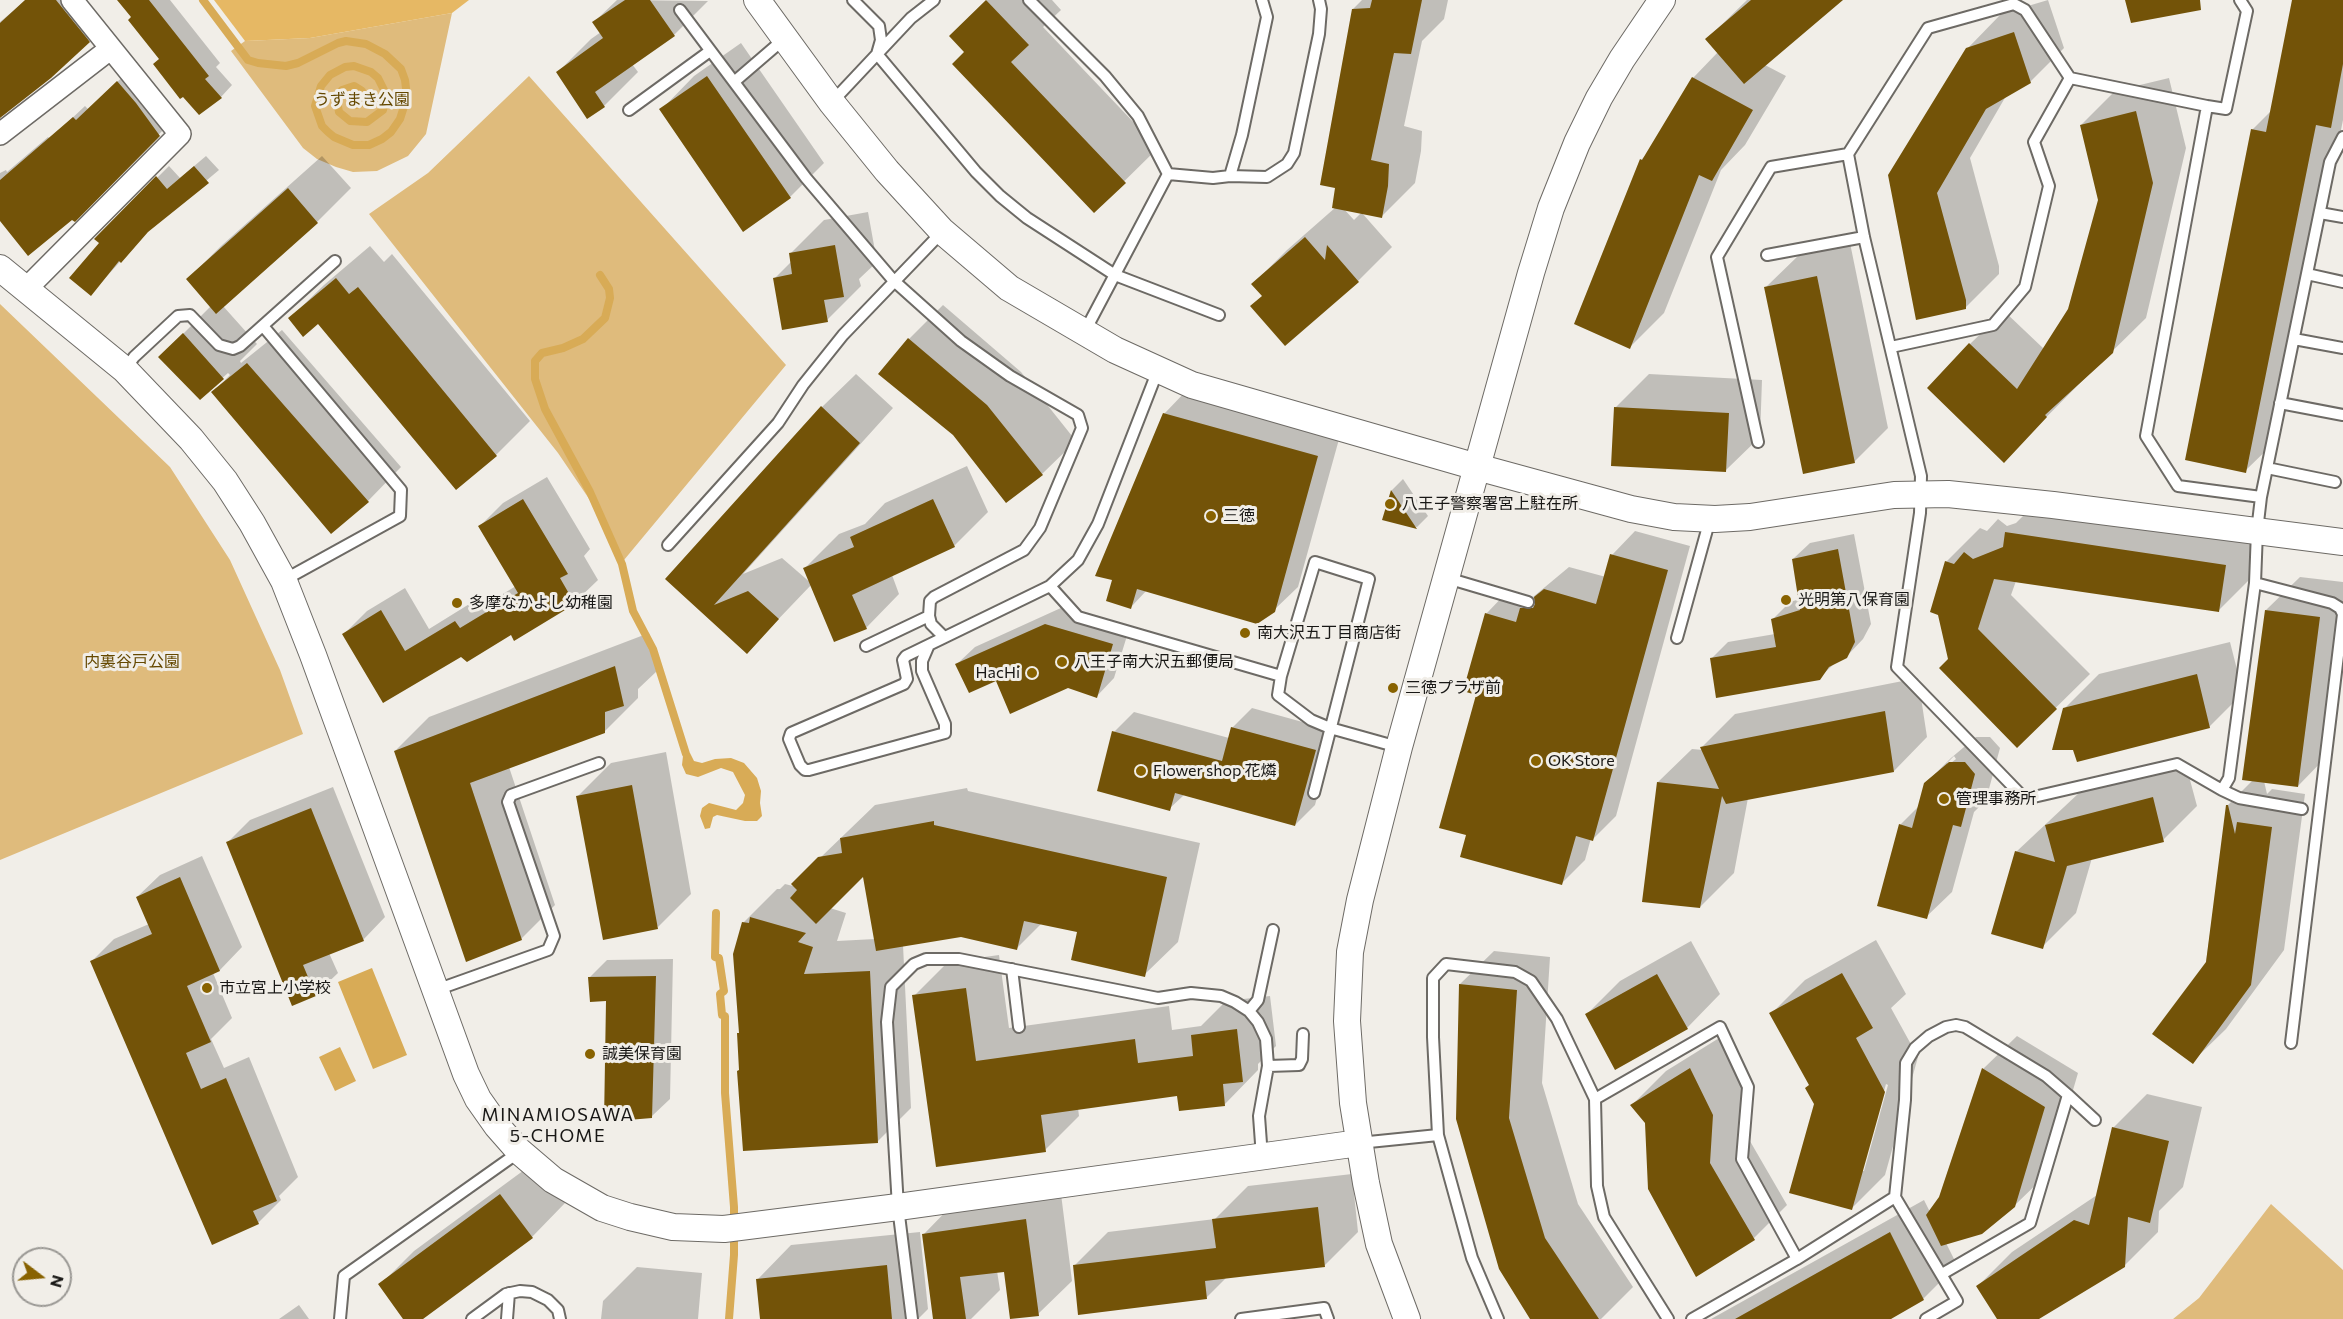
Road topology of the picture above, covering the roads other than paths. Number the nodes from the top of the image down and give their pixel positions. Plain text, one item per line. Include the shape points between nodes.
1 (72, 0) edge
2 (757, 0) edge
3 (853, 0) edge
4 (934, 0) edge
5 (1029, 0) edge
6 (1262, 0) edge
7 (1319, 0) edge
8 (1662, 0) edge
9 (2240, 0) edge
10 (680, 10) dead end
11 (784, 39) junction
12 (110, 49) junction
13 (710, 51) junction
14 (877, 54) junction
15 (2070, 78) junction
16 (734, 82) junction
17 (832, 103) junction
18 (2207, 106) junction
19 (628, 110) dead end
20 (0, 134) edge
21 (2343, 138) edge
22 (1848, 154) junction
23 (1168, 174) junction
24 (1230, 176) junction
25 (2320, 213) junction
26 (2343, 218) edge
27 (942, 231) junction
28 (1864, 237) junction
29 (1767, 255) dead end
30 (335, 261) dead end
31 (0, 268) edge
32 (2307, 274) junction
33 (1115, 275) junction
34 (893, 280) junction
35 (2343, 282) edge
36 (26, 289) junction
37 (1219, 315) dead end
38 (263, 326) junction
39 (1084, 333) junction
40 (2294, 339) junction
41 (1891, 347) junction
42 (2343, 348) edge
43 (125, 370) junction
44 (1158, 370) junction
45 (2280, 403) junction
46 (2343, 415) edge
47 (1758, 442) dead end
48 (1477, 467) junction
49 (2267, 468) junction
50 (2335, 482) dead end
51 (1920, 494) junction
52 (2261, 498) junction
53 (1711, 518) junction
54 (2257, 531) junction
55 (2343, 542) edge
56 (668, 545) dead end
57 (1446, 578) junction
58 (284, 581) junction
59 (2256, 583) junction
60 (1050, 586) junction
61 (1528, 602) dead end
62 (928, 616) junction
63 (944, 637) junction
64 (1677, 638) dead end
65 (866, 646) dead end
66 (928, 647) junction
67 (1281, 676) junction
68 (1330, 728) junction
69 (1399, 747) junction
70 (599, 763) dead end
71 (2222, 790) junction
72 (1314, 794) dead end
73 (2302, 809) dead end
74 (1273, 930) dead end
75 (1012, 969) junction
76 (435, 990) junction
77 (1249, 1011) junction
78 (1019, 1026) dead end
79 (1303, 1034) dead end
80 (2291, 1043) dead end
81 (1268, 1066) junction
82 (2068, 1095) junction
83 (1595, 1099) junction
84 (2095, 1120) dead end
85 (1438, 1135) junction
86 (1359, 1143) junction
87 (519, 1152) junction
88 (1262, 1157) junction
89 (1894, 1197) junction
90 (898, 1207) junction
91 (1797, 1259) junction
92 (1942, 1274) junction
93 (509, 1293) junction
94 (340, 1319) edge
95 (472, 1319) edge
96 (507, 1319) edge
97 (560, 1319) edge
98 (912, 1319) edge
99 (1241, 1319) edge
100 (1328, 1319) edge
101 (1407, 1319) edge
102 (1498, 1319) edge
103 (1668, 1319) edge
104 (1692, 1319) edge
105 (1926, 1319) edge

1 - 12 street
2 - 11 street
3 - 14 lane via 879,27
4 - 14 lane
5 - 23 lane via 1105,76 1138,116
6 - 24 lane via 1267,17
7 - 24 lane via 1319,34 1294,153 1287,164 1267,177
8 - 48 street via 1599,99 1551,208
9 - 18 lane via 2247,11 2226,109
10 - 13 lane
11 - 16 lane
11 - 17 street
12 - 20 street
12 - 36 street via 180,134
13 - 16 lane
13 - 19 lane
14 - 17 lane
14 - 33 lane via 1000,196
15 - 18 lane
15 - 22 lane via 2025,10 2014,4 1928,28
15 - 41 lane via 2034,142 2049,186 2025,287 1993,325
16 - 34 lane via 806,178
17 - 27 street
18 - 52 lane via 2146,436 2178,486
21 - 25 lane via 2330,162
22 - 28 lane
22 - 47 lane via 1771,167 1717,258
23 - 24 lane
23 - 33 lane
25 - 26 lane
25 - 32 lane
27 - 34 lane
27 - 39 street via 1009,288
28 - 29 lane
28 - 41 lane
30 - 38 lane
31 - 36 street
32 - 35 lane
32 - 40 lane
33 - 37 lane
33 - 39 lane
34 - 56 lane via 843,335 778,423
34 - 62 lane via 961,341 1010,376 1078,416 1082,428 1040,528 1024,550 934,597
36 - 43 street
38 - 43 lane via 233,349 219,345 190,315 178,316
38 - 58 lane via 401,490 400,516
39 - 44 street
40 - 42 lane
40 - 45 lane
41 - 51 lane via 1921,476
43 - 58 street via 191,439 225,482
44 - 48 street via 1203,388
44 - 60 lane via 1098,524 1078,560
45 - 46 lane
45 - 49 lane
48 - 53 street via 1631,509 1674,517
48 - 57 street
49 - 50 lane
49 - 52 lane
51 - 53 street via 1750,517
51 - 54 street via 2053,505
51 - 71 lane via 1898,668 2025,799 2177,764
52 - 54 lane
53 - 64 lane
54 - 55 street
54 - 59 lane
57 - 61 lane
57 - 69 street
58 - 76 street
59 - 71 lane via 2229,778
59 - 80 lane via 2332,603 2343,614
60 - 63 lane
60 - 67 lane via 1078,618
62 - 63 lane
62 - 65 lane
63 - 66 lane
66 - 66 lane via 922,671 945,724 945,733 809,770 800,765 789,739 791,733 904,684 908,679 903,660
67 - 68 lane via 1278,695 1311,720
67 - 68 lane via 1315,562 1369,579
68 - 69 lane
68 - 72 lane
69 - 86 street via 1359,900 1350,952 1347,1021
70 - 76 lane via 511,795 508,802 554,936 548,950
71 - 73 lane via 2239,798
74 - 77 lane via 1257,1000
75 - 77 lane via 1158,998 1191,993 1221,996
75 - 78 lane
75 - 90 lane via 959,959 926,959 914,964 891,987 887,1022
76 - 87 street via 478,1099
77 - 81 lane via 1266,1039
79 - 81 lane via 1299,1065
81 - 88 lane via 1259,1116
82 - 84 lane
82 - 89 lane via 2046,1076 1965,1027 1946,1027 1929,1036 1906,1063
82 - 92 lane via 2030,1223
83 - 85 lane via 1557,1019 1531,981 1515,972 1446,964 1433,978
83 - 91 lane via 1719,1027 1748,1087 1742,1159
83 - 103 lane via 1597,1186 1604,1217
85 - 86 lane
85 - 102 lane via 1472,1258
86 - 88 street
86 - 101 street via 1379,1244
87 - 90 street via 553,1180 602,1208 674,1227 724,1229
87 - 94 lane via 344,1276
88 - 90 street
89 - 91 lane
89 - 92 lane
90 - 98 lane
91 - 104 lane
92 - 105 lane via 1957,1301
93 - 95 lane
93 - 96 lane
93 - 97 lane via 532,1292 548,1300 558,1310
99 - 100 lane via 1324,1308

